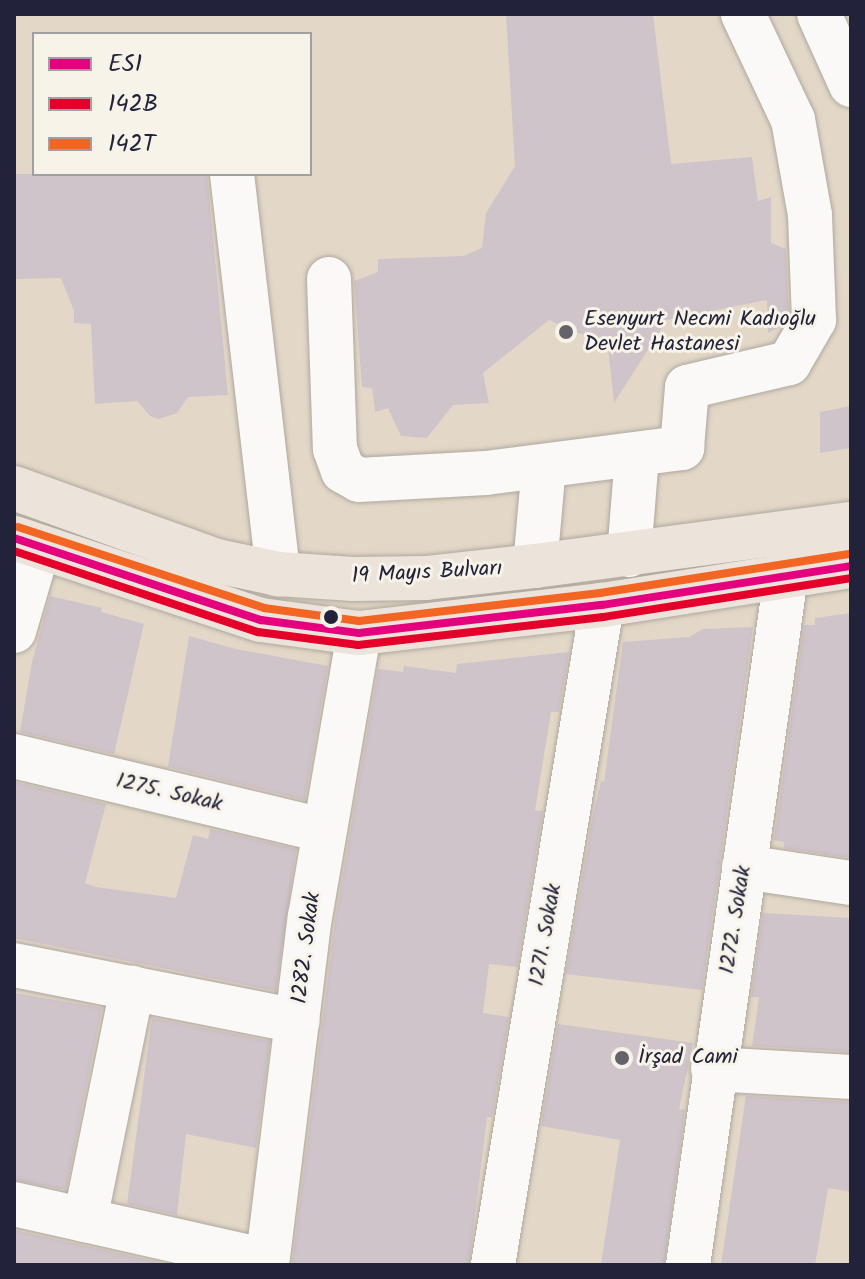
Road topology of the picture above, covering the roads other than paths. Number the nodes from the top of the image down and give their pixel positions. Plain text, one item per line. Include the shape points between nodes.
1 (743, 14) edge
2 (819, 14) edge
3 (851, 85) edge
4 (232, 176) edge
5 (329, 279) dead end
6 (637, 456) junction
7 (544, 466) junction
8 (14, 488) edge
9 (851, 524) edge
10 (26, 543) edge
11 (629, 555) junction
12 (535, 566) junction
13 (851, 566) edge
14 (278, 574) junction
15 (786, 576) junction
16 (602, 605) junction
17 (14, 631) edge
18 (359, 633) junction
19 (14, 756) edge
20 (323, 830) junction
21 (744, 867) junction
22 (851, 883) edge
23 (14, 965) edge
24 (132, 988) junction
25 (298, 1021) junction
26 (713, 1069) junction
27 (851, 1077) edge
28 (14, 1204) edge
29 (85, 1220) junction
30 (267, 1263) edge
31 (493, 1265) edge
32 (688, 1265) edge

1 - 6 street via 793,120 810,215 814,320 789,363 687,387 682,448
2 - 3 street
4 - 14 street
5 - 7 street via 335,449 343,471 359,480 386,481
6 - 7 street
6 - 11 street
7 - 12 street
8 - 14 main road, 19 Mayıs Bulvarı via 217,561
9 - 11 main road, 19 Mayıs Bulvarı
10 - 17 street
10 - 18 main road, 19 Mayıs Bulvarı via 261,620
11 - 12 main road, 19 Mayıs Bulvarı
12 - 14 main road, 19 Mayıs Bulvarı via 380,580
13 - 15 main road, 19 Mayıs Bulvarı
15 - 16 main road, 19 Mayıs Bulvarı
15 - 21 street, 1272. Sokak
16 - 18 main road, 19 Mayıs Bulvarı
16 - 31 street, 1271. Sokak
18 - 20 street, 1282. Sokak
19 - 20 street, 1275. Sokak
20 - 25 street, 1282. Sokak
21 - 22 street
21 - 26 street, 1272. Sokak
23 - 24 street
24 - 25 street
24 - 29 street
25 - 30 street, 1282. Sokak
26 - 27 street
26 - 32 street, 1272. Sokak
28 - 29 street
29 - 30 street

